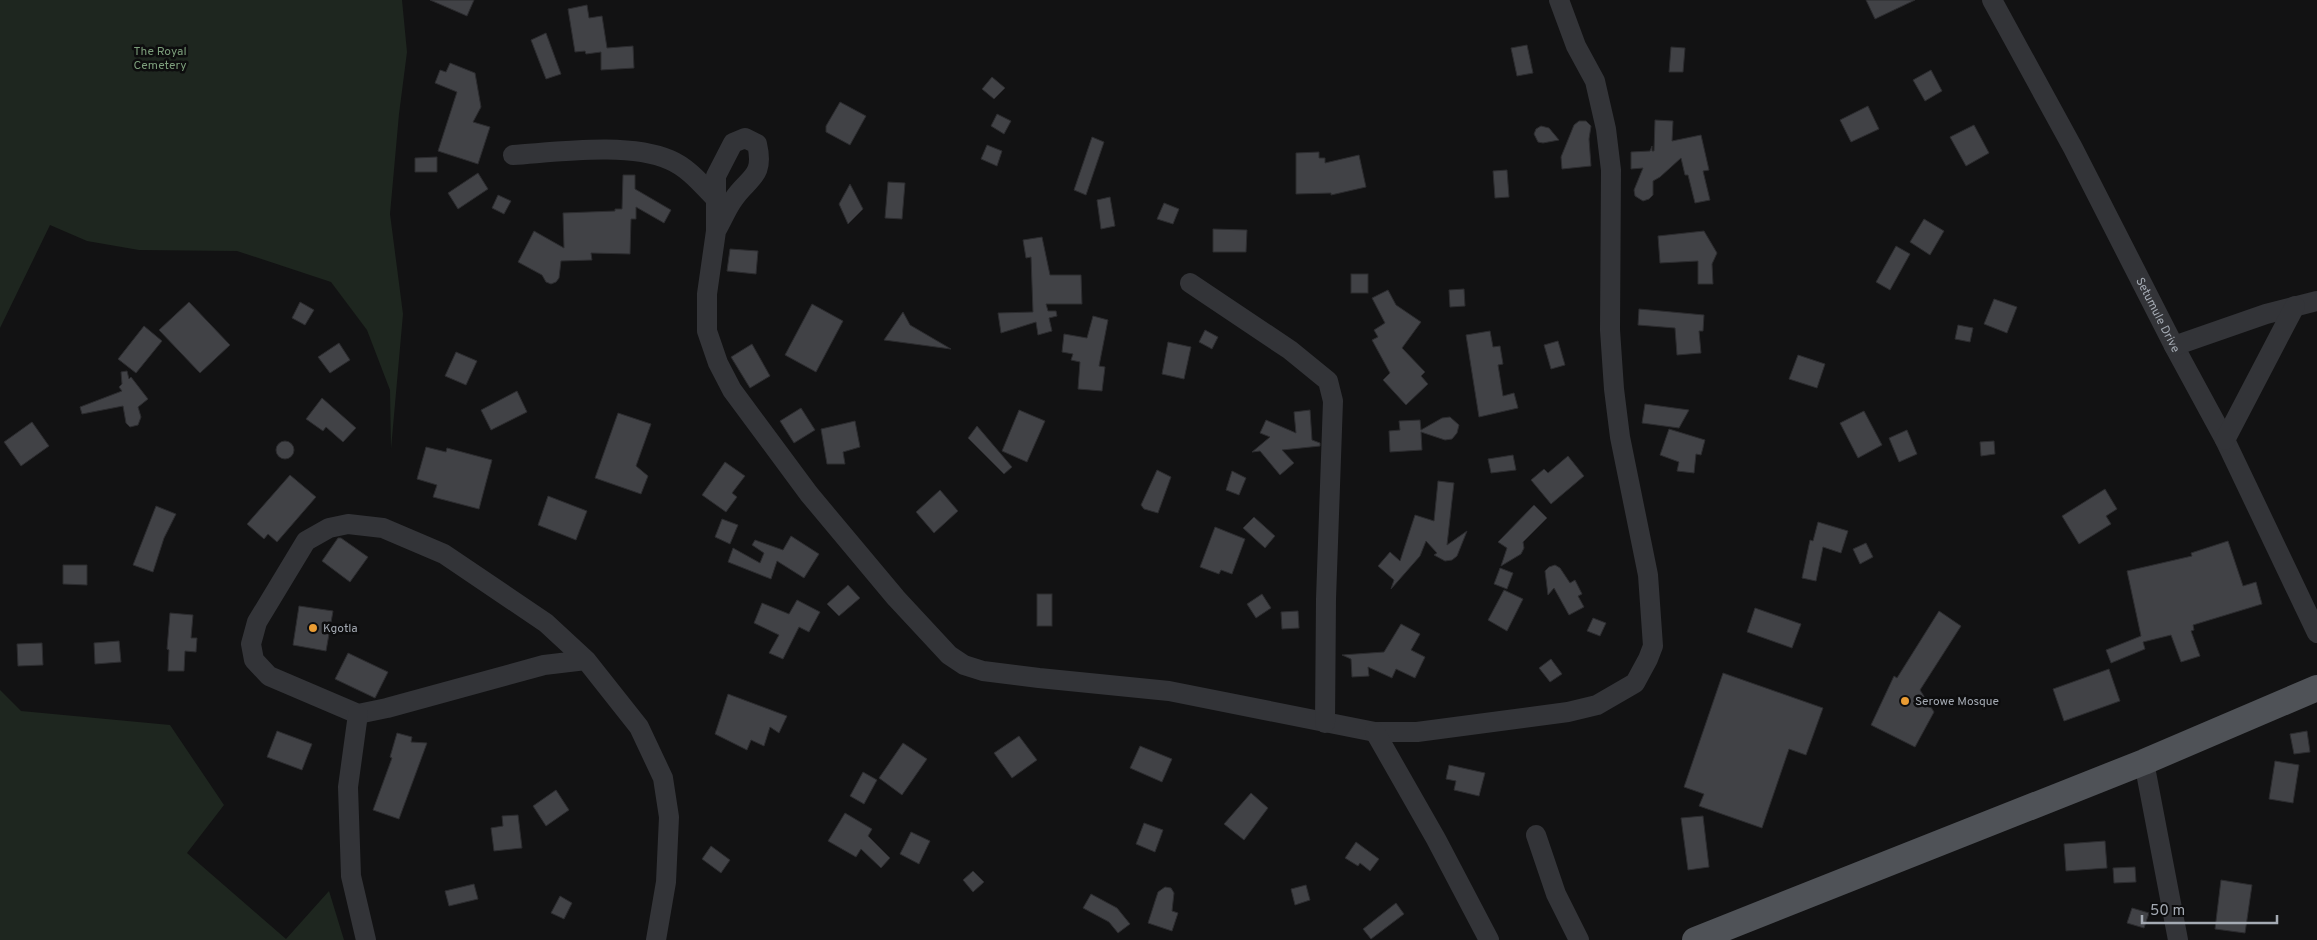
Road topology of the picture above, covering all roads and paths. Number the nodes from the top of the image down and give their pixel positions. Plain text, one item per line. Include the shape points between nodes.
1 (1559, 0) edge
2 (1992, 0) edge
3 (513, 154) dead end
4 (717, 200) junction
5 (716, 231) junction
6 (1190, 283) dead end
7 (2317, 301) edge
8 (2295, 306) junction
9 (2174, 346) junction
10 (2225, 440) junction
11 (2317, 633) edge
12 (586, 660) junction
13 (2317, 688) edge
14 (358, 714) junction
15 (1325, 723) junction
16 (1375, 732) junction
17 (2144, 762) junction
18 (1536, 835) dead end
19 (1724, 934) edge
20 (366, 940) edge
21 (656, 940) edge
22 (1489, 940) edge
23 (1579, 940) edge
24 (1695, 940) edge
25 (2178, 940) edge

1 - 16 street via 1576,46 1595,81 1606,129 1611,179 1610,330 1614,389 1620,436 1648,576 1653,646 1634,683 1597,705 1568,712 1426,731
2 - 9 street, Setumule Drive via 2074,148
3 - 4 street via 638,151 670,160 688,171
4 - 5 street
4 - 5 street via 716,176 732,143 745,138 757,144 761,160 752,180 733,199
5 - 15 street via 707,294 708,331 718,363 732,390 809,494 896,598 949,655 964,665 983,671 1169,690
6 - 15 street via 1290,350 1328,381 1334,401
7 - 8 street
8 - 9 street
8 - 10 street
9 - 10 street, Setumule Drive
10 - 11 street, Setumule Drive
12 - 14 street via 544,665
12 - 14 street via 546,623 444,554 382,528 348,524 329,528 306,541 257,622 251,644 254,660 269,676
12 - 21 street via 639,727 663,778 669,817 666,882
13 - 17 main road
14 - 20 street via 348,787 351,876
15 - 16 street
16 - 22 street
17 - 19 main road
17 - 25 street
18 - 23 street via 1556,894
19 - 24 main road

